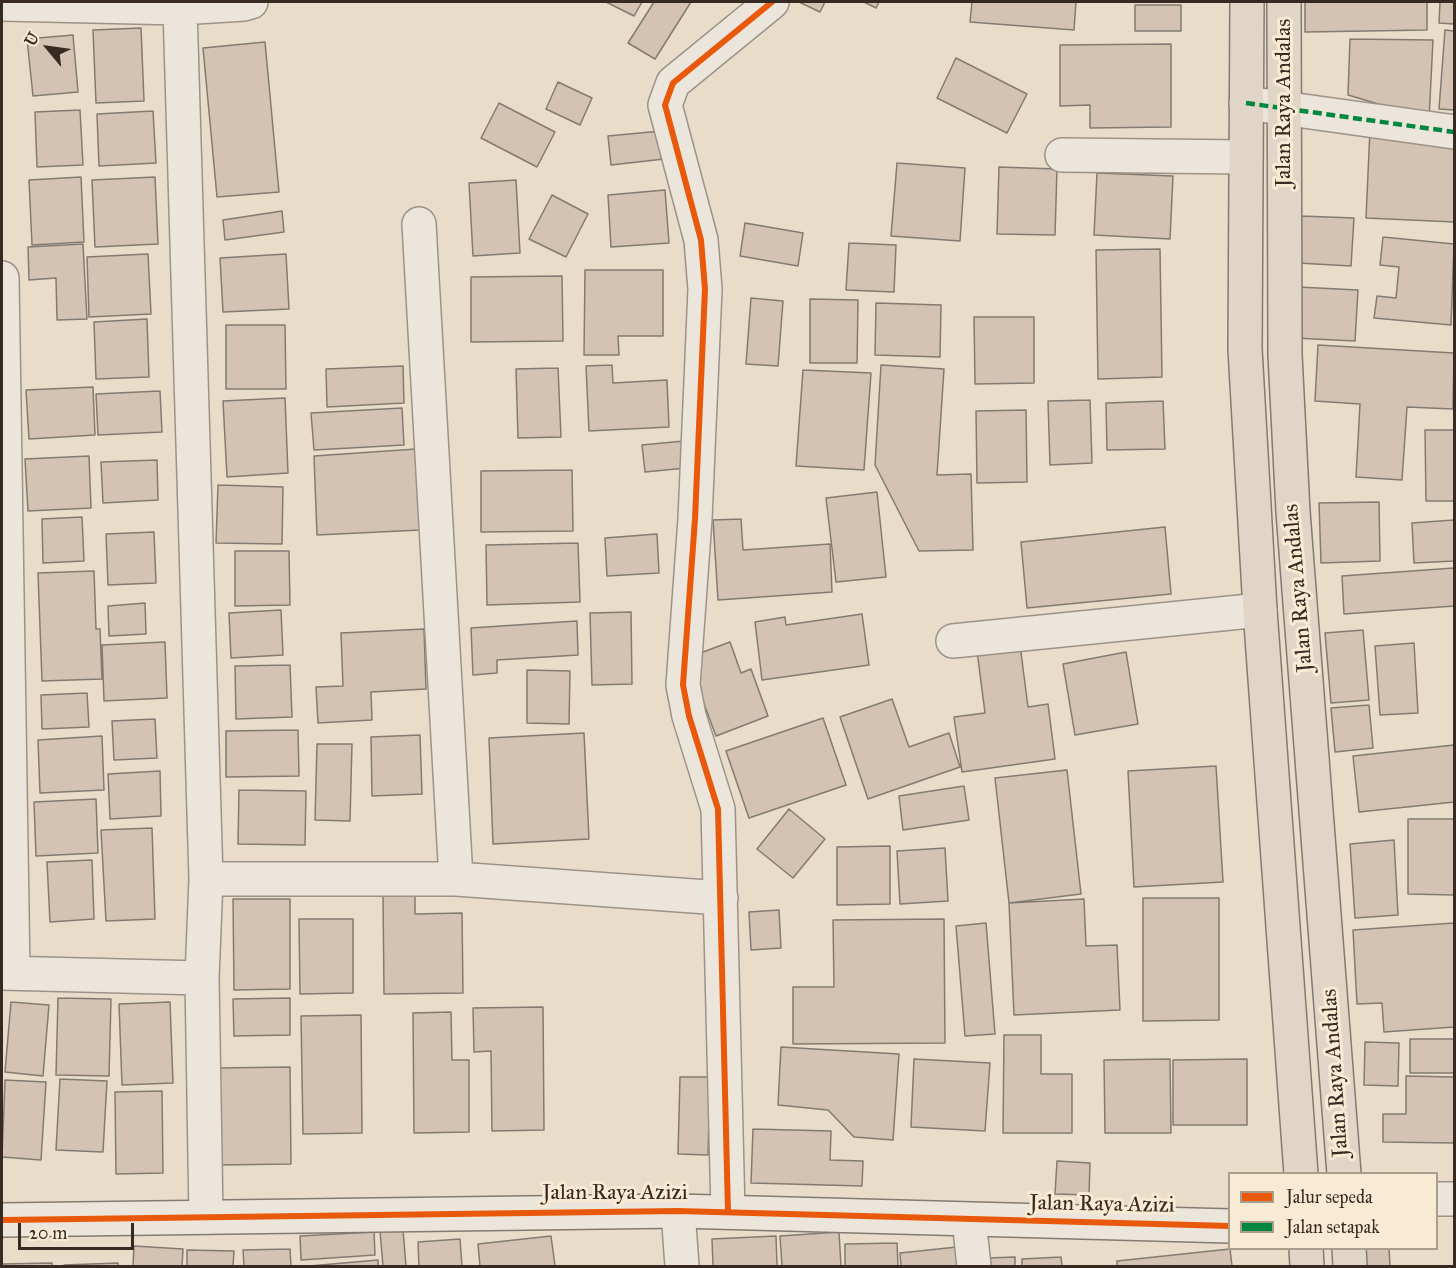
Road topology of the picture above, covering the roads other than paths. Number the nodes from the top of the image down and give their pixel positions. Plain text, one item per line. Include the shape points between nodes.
1 (251, 2) edge
2 (772, 2) edge
3 (1246, 2) edge
4 (1284, 2) edge
5 (2, 3) edge
6 (180, 8) junction
7 (1246, 103) junction
8 (1284, 108) junction
9 (1455, 132) edge
10 (1062, 154) dead end
11 (1245, 157) junction
12 (419, 224) dead end
13 (2, 279) edge
14 (1260, 610) junction
15 (953, 641) dead end
16 (1320, 859) junction
17 (1280, 862) junction
18 (206, 879) junction
19 (456, 879) junction
20 (721, 898) junction
21 (7, 973) edge
22 (202, 978) junction
23 (1301, 1172) edge
24 (1344, 1172) edge
25 (1438, 1198) edge
26 (1455, 1199) edge
27 (678, 1211) junction
28 (728, 1212) junction
29 (206, 1217) junction
30 (2, 1220) edge
31 (969, 1220) junction
32 (1228, 1227) edge
33 (1306, 1250) edge
34 (1349, 1250) edge
35 (682, 1266) edge
36 (974, 1266) edge
37 (1307, 1266) edge
38 (1350, 1266) edge

1 - 6 street
2 - 20 street via 673,83 665,105 701,240 705,289 683,684 718,809
3 - 7 main road, Jalan Raya Andalas
4 - 8 main road, Jalan Raya Andalas
5 - 6 street
6 - 18 street
7 - 8 street
7 - 11 main road, Jalan Raya Andalas
8 - 9 street
8 - 16 main road, Jalan Raya Andalas via 1286,366 1293,512
10 - 11 street
11 - 14 main road, Jalan Raya Andalas via 1245,349
12 - 19 street
13 - 21 street
14 - 15 street
14 - 17 main road, Jalan Raya Andalas
16 - 17 main road
16 - 24 main road, Jalan Raya Andalas
17 - 23 main road, Jalan Raya Andalas
18 - 19 street
18 - 22 street
19 - 20 street
20 - 28 street
21 - 22 street
22 - 29 street
25 - 26 street
27 - 28 street, Jalan Raya Azizi
27 - 29 street, Jalan Raya Azizi
27 - 35 street
28 - 31 street, Jalan Raya Azizi
29 - 30 street, Jalan Raya Azizi
31 - 32 street, Jalan Raya Azizi
31 - 36 street
33 - 37 main road
34 - 38 main road

